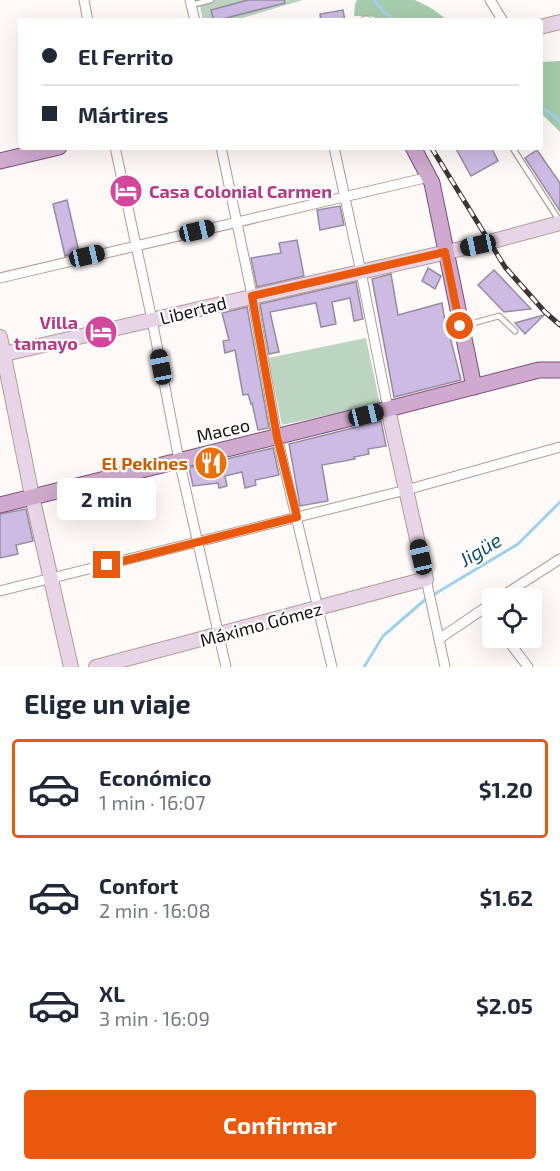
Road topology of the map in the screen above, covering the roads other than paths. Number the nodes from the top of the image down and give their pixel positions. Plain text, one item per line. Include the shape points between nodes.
1 (84, 0) edge
2 (211, 0) edge
3 (490, 0) edge
4 (191, 2) edge
5 (87, 18) edge
6 (194, 18) edge
7 (501, 18) edge
8 (560, 22) edge
9 (543, 26) edge
10 (46, 150) edge
11 (116, 150) edge
12 (222, 150) edge
13 (335, 150) edge
14 (415, 150) edge
15 (514, 150) edge
16 (0, 161) edge
17 (429, 177) junction
18 (345, 197) junction
19 (560, 222) edge
20 (237, 223) junction
21 (136, 245) junction
22 (445, 252) junction
23 (362, 272) junction
24 (0, 278) edge
25 (252, 296) junction
26 (152, 320) junction
27 (460, 326) junction
28 (515, 331) dead end
29 (0, 337) edge
30 (2, 354) edge
31 (560, 370) edge
32 (474, 387) junction
33 (388, 409) junction
34 (277, 437) junction
35 (560, 447) edge
36 (179, 460) junction
37 (406, 490) junction
38 (32, 496) junction
39 (0, 505) edge
40 (297, 517) junction
41 (198, 542) junction
42 (560, 559) edge
43 (52, 578) junction
44 (427, 585) junction
45 (515, 588) edge
46 (0, 591) edge
47 (320, 608) junction
48 (482, 610) edge
49 (219, 635) junction
50 (439, 639) junction
51 (514, 648) edge
52 (71, 667) edge
53 (96, 667) edge
54 (226, 667) edge
55 (332, 667) edge
56 (445, 667) edge
57 (528, 667) edge

1 - 5 street
2 - 4 lane
3 - 7 street
4 - 6 street
8 - 9 street
10 - 16 main road
11 - 21 street
12 - 20 street
13 - 18 street
14 - 17 main road
15 - 19 lane
17 - 18 street
17 - 22 main road
18 - 20 street
18 - 23 street
19 - 22 street, Libertad
20 - 21 street
20 - 25 street
21 - 24 street
21 - 26 street
22 - 23 street, Libertad
22 - 27 main road
23 - 25 street, Libertad
23 - 33 street
25 - 26 street, Libertad
25 - 34 street
26 - 30 street, Libertad
26 - 36 street
27 - 28 lane via 499,316
27 - 32 main road
29 - 30 street
30 - 38 street
31 - 32 main road, Maceo via 538,370
32 - 33 main road, Maceo
33 - 34 main road, Maceo
33 - 37 street
34 - 36 main road, Maceo
34 - 40 street
35 - 37 street
36 - 38 main road, Maceo
36 - 41 street
37 - 40 street
37 - 44 street
38 - 39 main road, Maceo
38 - 43 street
40 - 41 street
40 - 47 street
41 - 43 street
41 - 49 street
42 - 45 street
43 - 46 street
43 - 52 street
44 - 47 street, Máximo Gómez
44 - 50 street
47 - 49 street, Máximo Gómez
47 - 55 street
48 - 50 street
49 - 53 street, Máximo Gómez
49 - 54 street
50 - 56 street
51 - 57 street

